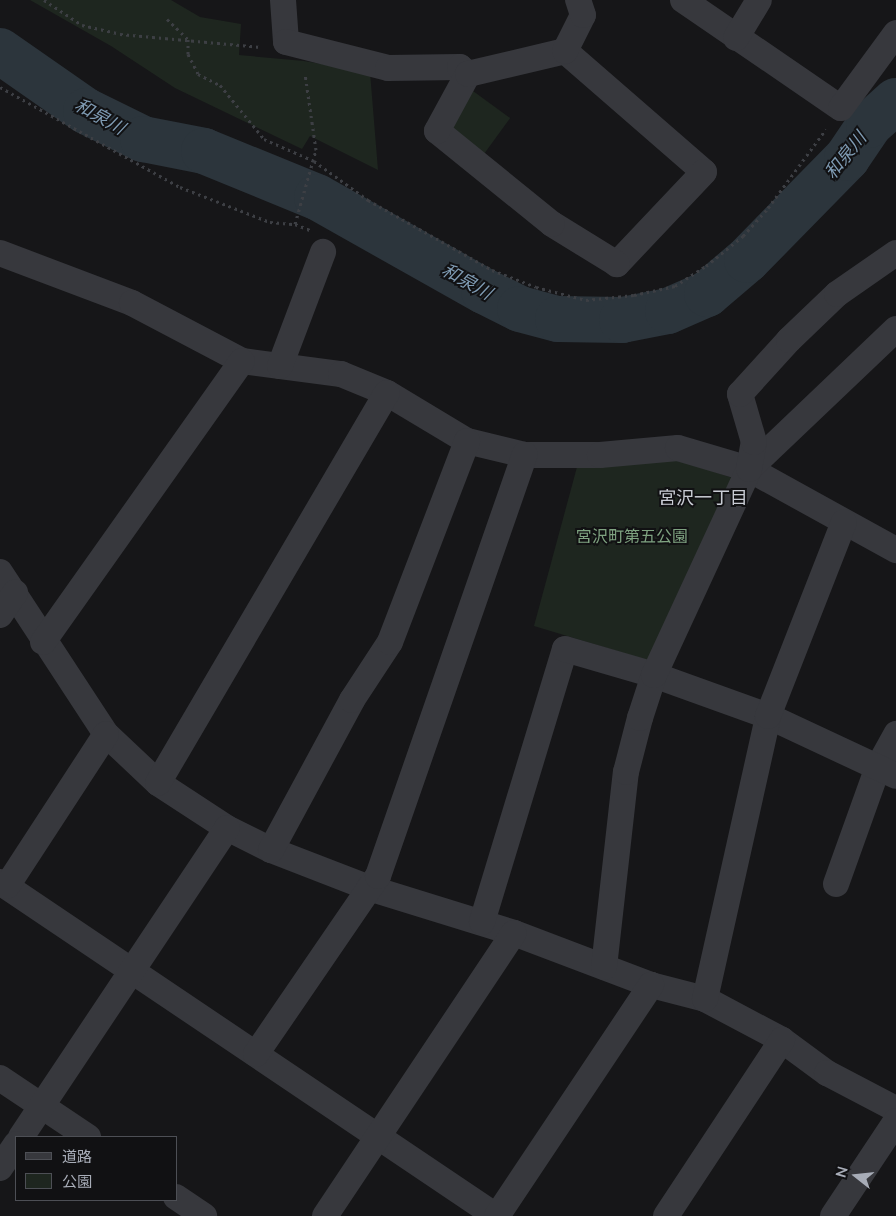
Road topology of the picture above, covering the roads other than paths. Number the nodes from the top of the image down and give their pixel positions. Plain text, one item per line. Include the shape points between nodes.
1 (283, 0) edge
2 (578, 0) edge
3 (683, 0) edge
4 (759, 0) edge
5 (896, 33) edge
6 (736, 38) junction
7 (565, 51) junction
8 (468, 74) junction
9 (323, 252) dead end
10 (896, 253) edge
11 (2, 258) edge
12 (896, 329) edge
13 (242, 361) junction
14 (280, 366) junction
15 (387, 393) junction
16 (467, 441) junction
17 (525, 455) junction
18 (749, 469) junction
19 (844, 522) junction
20 (896, 550) edge
21 (0, 572) edge
22 (15, 593) junction
23 (0, 615) edge
24 (43, 642) junction
25 (654, 676) junction
26 (768, 716) junction
27 (106, 734) junction
28 (896, 734) edge
29 (887, 772) edge
30 (158, 783) junction
31 (227, 828) junction
32 (271, 850) junction
33 (3, 884) edge
34 (836, 884) dead end
35 (369, 888) junction
36 (482, 922) junction
37 (514, 933) junction
38 (604, 967) junction
39 (132, 971) junction
40 (651, 985) junction
41 (705, 999) junction
42 (782, 1040) junction
43 (256, 1054) junction
44 (0, 1078) edge
45 (41, 1106) junction
46 (896, 1109) edge
47 (896, 1121) edge
48 (22, 1136) edge
49 (86, 1136) edge
50 (378, 1137) junction
51 (15, 1146) edge
52 (0, 1168) edge
53 (178, 1198) edge
54 (204, 1216) edge
55 (325, 1216) edge
56 (496, 1216) edge
57 (666, 1216) edge
58 (833, 1216) edge

1 - 8 street via 294,45 388,68 460,67
2 - 7 street via 583,16
3 - 6 street
4 - 6 street
5 - 6 street via 841,108
7 - 8 street
7 - 8 street via 704,172 618,264 552,224 438,131
9 - 14 street
10 - 18 street via 837,294 740,394 754,442
11 - 13 street via 132,302
12 - 18 street
13 - 14 street
13 - 24 street
14 - 15 street via 341,374
15 - 16 street
15 - 30 street
16 - 17 street
16 - 32 street via 390,642 352,700
17 - 18 street via 600,455 678,448
17 - 35 street via 378,876
18 - 19 street
18 - 25 street
19 - 20 street
19 - 26 street
21 - 22 street
22 - 23 street
22 - 24 street
24 - 27 street
25 - 26 street
25 - 36 street via 565,649
25 - 38 street via 626,772
26 - 29 street
26 - 41 street
27 - 30 street
27 - 33 street
28 - 29 street
29 - 34 street
30 - 31 street
31 - 32 street
31 - 39 street
32 - 35 street
33 - 39 street
35 - 36 street
35 - 43 street
36 - 37 street
37 - 38 street
37 - 50 street
38 - 40 street
39 - 43 street
39 - 45 street
40 - 41 street
40 - 56 street
41 - 42 street
42 - 46 street via 827,1074
42 - 57 street
43 - 50 street
44 - 45 street
45 - 48 street
45 - 49 street
47 - 58 street
50 - 55 street
50 - 56 street
51 - 52 street
53 - 54 street

